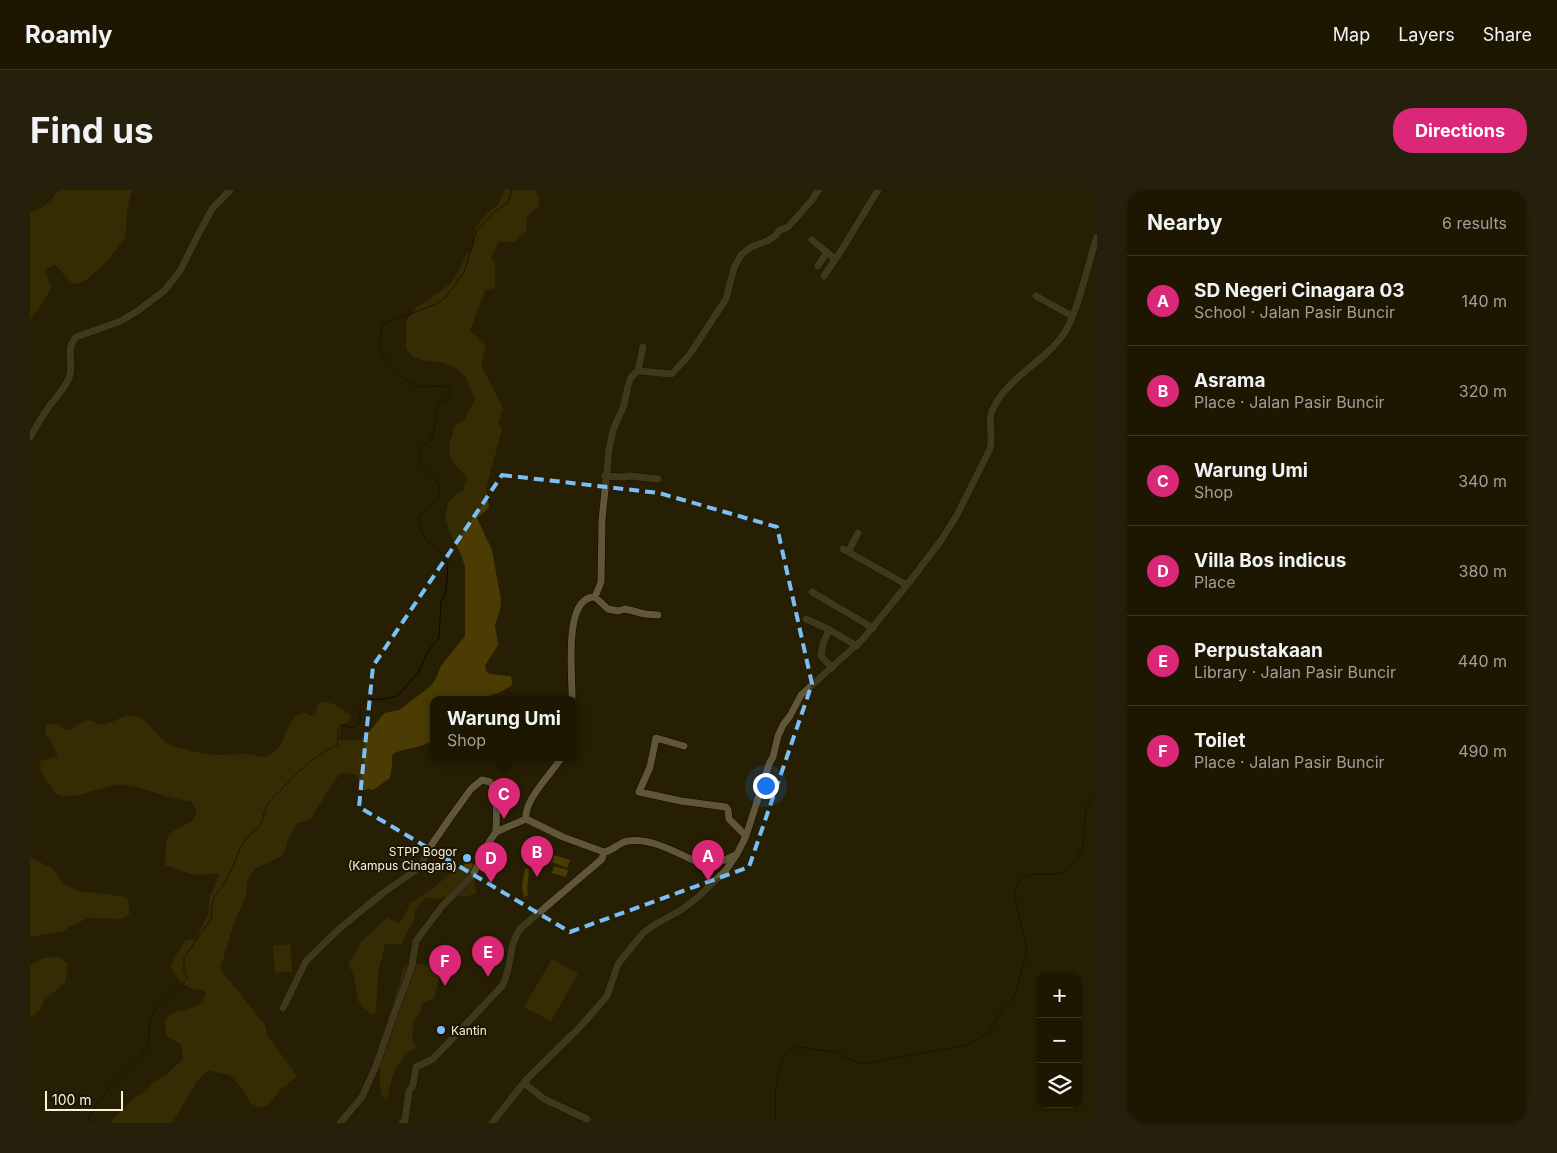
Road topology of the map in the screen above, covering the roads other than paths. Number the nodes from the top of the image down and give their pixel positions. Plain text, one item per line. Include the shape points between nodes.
1 (230, 190) edge
2 (819, 190) edge
3 (878, 190) edge
4 (1097, 237) edge
5 (812, 240) dead end
6 (827, 252) junction
7 (835, 259) junction
8 (818, 266) dead end
9 (824, 276) dead end
10 (1036, 296) dead end
11 (1072, 316) junction
12 (643, 347) dead end
13 (638, 370) junction
14 (30, 437) edge
15 (605, 476) junction
16 (658, 479) dead end
17 (858, 533) dead end
18 (907, 585) junction
19 (812, 592) dead end
20 (595, 596) junction
21 (658, 615) dead end
22 (806, 619) dead end
23 (873, 628) junction
24 (829, 630) junction
25 (857, 646) junction
26 (832, 668) junction
27 (572, 696) edge
28 (684, 746) dead end
29 (560, 761) edge
30 (526, 819) junction
31 (496, 832) junction
32 (746, 836) junction
33 (604, 852) junction
34 (737, 854) junction
35 (283, 1008) dead end
36 (524, 1083) junction
37 (587, 1119) dead end
38 (344, 1121) edge
39 (402, 1123) edge
40 (492, 1123) edge

1 - 14 street via 212,209 180,271 165,290 122,320 76,337 71,343 70,377
2 - 13 street via 788,227 768,242 750,246 739,257 726,299 675,372
3 - 7 street
4 - 11 street
5 - 6 street
6 - 7 street
6 - 8 street
7 - 9 street
10 - 11 street
11 - 18 street via 1064,334 996,403 990,417 991,445 982,465 957,515
12 - 13 street
13 - 15 street via 631,377 613,430
15 - 16 street
15 - 20 street via 601,582
17 - 18 street via 846,551
18 - 23 street
19 - 23 street
20 - 21 street via 608,609
20 - 27 street via 581,602 576,614 570,648
22 - 24 street
23 - 25 street
24 - 25 street
24 - 26 street via 821,656
25 - 26 street
26 - 32 street via 801,695 783,725
28 - 32 street via 656,738 650,767 639,792 726,807 729,819
29 - 30 street via 530,801
30 - 31 street
30 - 33 street
31 - 35 street via 494,788 490,782 482,780 464,798 420,866 339,929 306,961
31 - 38 street via 473,875 416,940 412,966 376,1066 362,1097
32 - 34 street
33 - 34 street via 623,842 640,840 708,864
33 - 39 street via 602,859 522,928 512,945 502,986 433,1059 415,1069
34 - 36 street via 721,876 697,898 643,933 618,964 607,996
36 - 37 street via 544,1099
36 - 40 street

